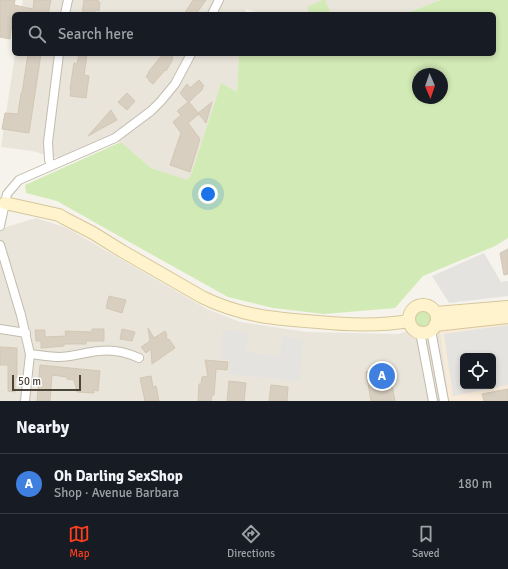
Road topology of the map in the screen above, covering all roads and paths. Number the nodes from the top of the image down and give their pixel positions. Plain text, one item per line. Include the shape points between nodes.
1 (68, 0) edge
2 (219, 0) edge
3 (65, 12) edge
4 (213, 12) edge
5 (59, 56) edge
6 (190, 56) edge
7 (51, 166) junction
8 (2, 202) edge
9 (0, 226) edge
10 (0, 245) edge
11 (508, 307) edge
12 (508, 317) edge
13 (409, 321) junction
14 (430, 325) junction
15 (0, 329) edge
16 (26, 333) junction
17 (30, 354) junction
18 (139, 358) dead end
19 (25, 401) edge
20 (433, 401) edge
21 (444, 401) edge

1 - 3 street
2 - 4 street
5 - 7 street via 48,142
6 - 7 street via 174,84 151,111 115,138
7 - 8 street via 19,180
8 - 9 street
8 - 13 street via 59,215 202,297 237,311 261,317 339,324 392,324
10 - 16 street
11 - 14 street
12 - 14 street
13 - 14 street via 413,328
13 - 14 street via 413,309 421,305 433,310
14 - 20 street
14 - 21 street
15 - 16 street
16 - 17 street
17 - 18 street via 58,357 114,350
17 - 19 street

